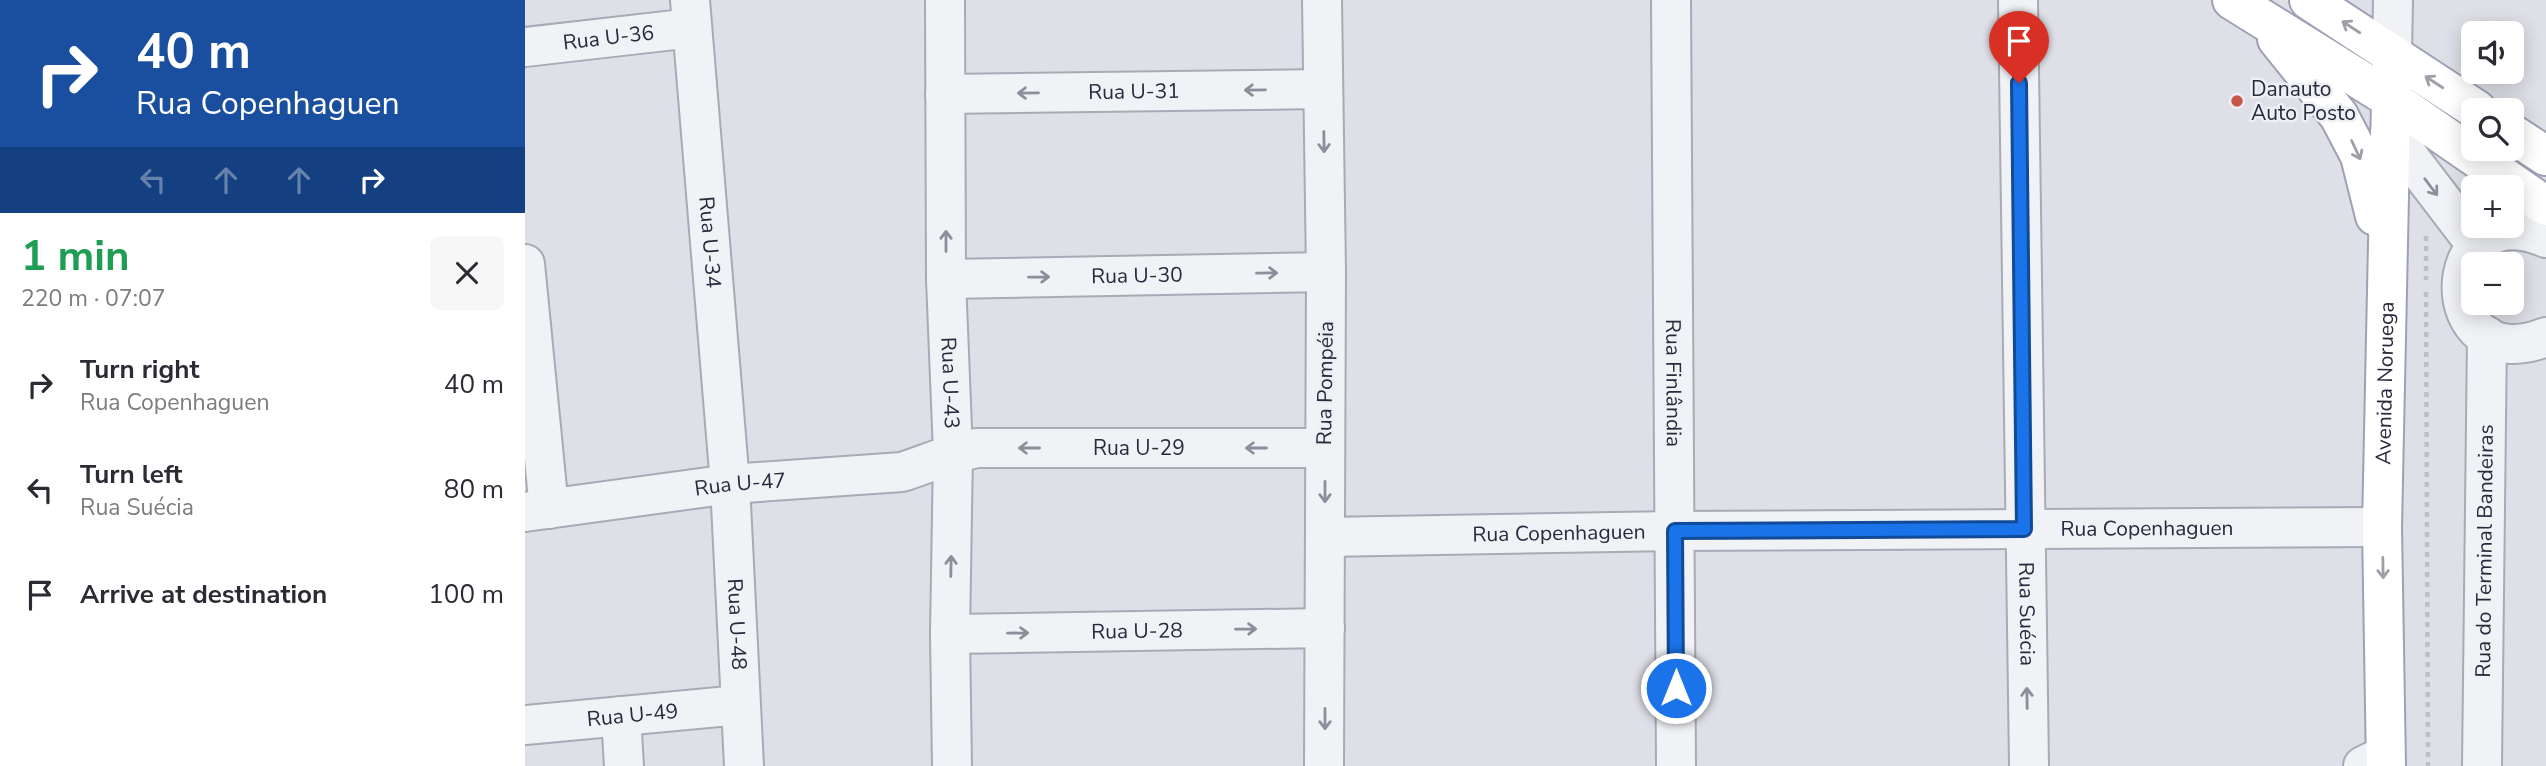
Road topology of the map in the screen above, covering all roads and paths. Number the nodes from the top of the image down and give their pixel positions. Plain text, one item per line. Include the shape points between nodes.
1 (945, 0) edge
2 (1322, 0) edge
3 (1671, 0) edge
4 (2018, 0) edge
5 (2309, 0) edge
6 (2393, 0) edge
7 (2245, 8) edge
8 (691, 14) edge
9 (525, 47) edge
10 (2392, 54) junction
11 (1323, 89) junction
12 (945, 94) junction
13 (2461, 99) edge
14 (2390, 116) junction
15 (2524, 142) edge
16 (2546, 156) edge
17 (2546, 206) edge
18 (2426, 235) dead end
19 (2546, 238) edge
20 (2477, 246) junction
21 (525, 264) edge
22 (2387, 265) junction
23 (1327, 272) junction
24 (946, 279) junction
25 (2527, 338) edge
26 (1324, 447) junction
27 (953, 453) junction
28 (730, 484) junction
29 (537, 510) edge
30 (2382, 527) junction
31 (2024, 529) junction
32 (1675, 531) junction
33 (1325, 537) junction
34 (1325, 628) junction
35 (950, 634) junction
36 (740, 705) junction
37 (621, 716) junction
38 (525, 725) edge
39 (2378, 762) edge
40 (624, 766) edge
41 (744, 766) edge
42 (952, 766) edge
43 (1324, 766) edge
44 (1676, 766) edge
45 (2029, 766) edge
46 (2428, 766) edge
47 (2482, 766) edge
48 (2504, 766) edge

1 - 12 street, Rua U-43
2 - 11 street, Rua Pompéia
3 - 32 street, Rua Finlândia
4 - 31 street, Rua Suécia
10 -> 5 main road
6 - 10 street, Avenida Noruega
7 - 14 main road
7 -> 22 main road via 2339,117 2360,156
8 - 9 street, Rua U-36
8 - 28 street, Rua U-34
13 -> 10 main road
10 - 14 main road, Avenida Noruega
11 -> 12 street, Rua U-31
11 -> 23 street, Rua Pompéia
24 -> 12 street, Rua U-43
14 - 17 main road
14 -> 20 street
14 - 22 main road, Avenida Noruega
15 - 16 main road
18 - 46 path
19 - 20 street via 2512,230
20 - 25 street via 2461,278 2460,296 2466,313 2477,328
21 - 29 street
22 - 30 main road, Avenida Noruega
24 -> 23 street, Rua U-30
23 - 26 street, Rua Pompéia
24 - 27 street, Rua U-43
25 - 47 street, Rua do Terminal Bandeiras
25 - 48 street, Rua do Terminal Bandeiras
26 -> 27 street, Rua U-29 via 977,448
26 -> 33 street, Rua Pompéia
27 - 28 street, Rua U-47 via 902,472
35 -> 27 street, Rua U-43
28 - 29 street, Rua U-47
28 - 36 street, Rua U-48
30 - 31 street, Rua Copenhaguen
30 -> 39 main road, Avenida Noruega
31 - 32 street, Rua Copenhaguen
45 -> 31 street, Rua Suécia
32 - 33 street, Rua Copenhaguen
32 - 44 street, Rua Finlândia
33 - 34 street, Rua Pompéia
35 -> 34 street, Rua U-28
34 -> 43 street, Rua Pompéia
35 - 42 street, Rua U-43
36 - 37 street, Rua U-49
36 - 41 street, Rua U-48
37 - 38 street, Rua U-49
37 - 40 street

